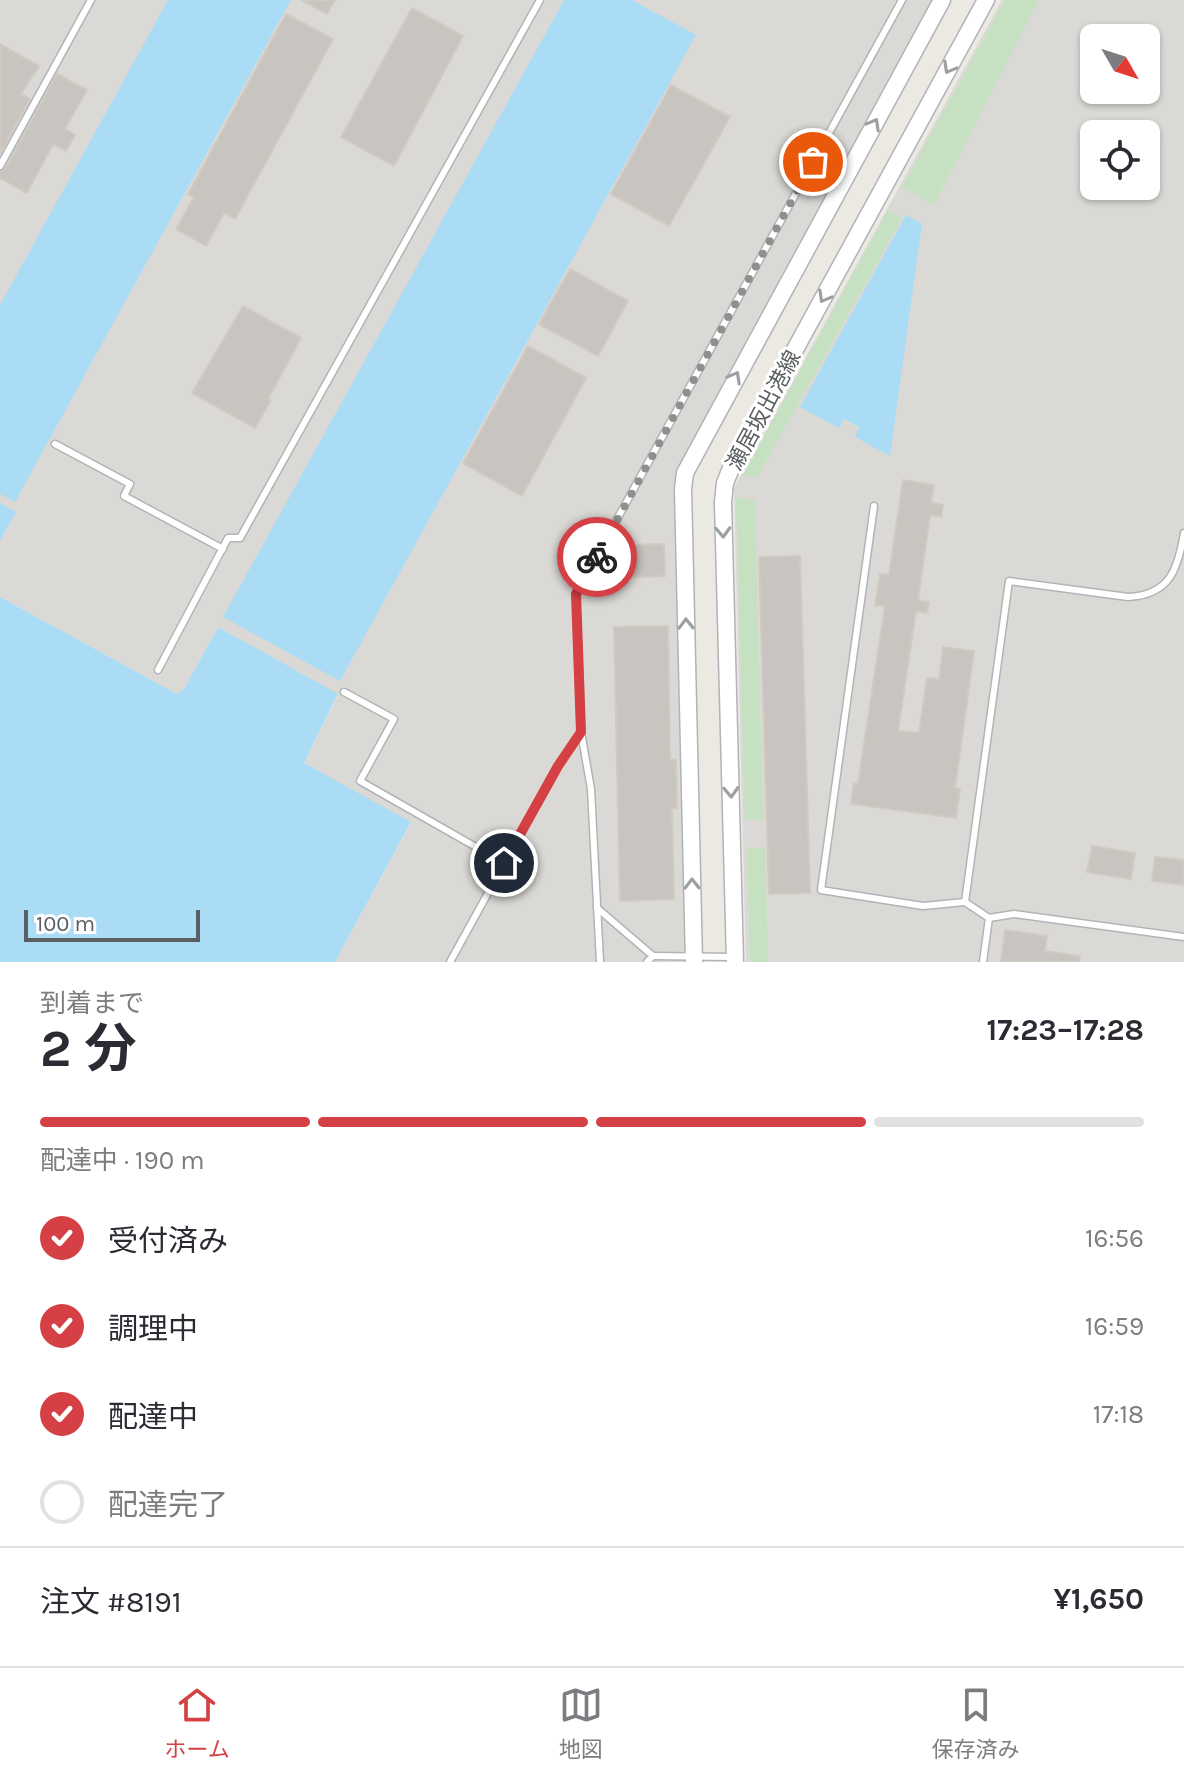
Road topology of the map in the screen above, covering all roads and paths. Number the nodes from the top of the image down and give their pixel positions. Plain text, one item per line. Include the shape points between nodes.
1 (540, 0) edge
2 (902, 0) edge
3 (942, 0) edge
4 (986, 0) edge
5 (89, 1) edge
6 (0, 166) edge
7 (55, 444) dead end
8 (874, 506) dead end
9 (1184, 538) edge
10 (223, 549) junction
11 (158, 670) dead end
12 (344, 692) dead end
13 (581, 732) junction
14 (504, 863) junction
15 (965, 902) junction
16 (597, 908) junction
17 (989, 918) junction
18 (1184, 937) edge
19 (653, 956) junction
20 (694, 959) edge
21 (735, 959) edge
22 (450, 962) edge
23 (600, 962) edge
24 (647, 962) edge
25 (983, 962) edge

1 - 10 lane via 240,538 228,538
2 - 13 lane via 576,594
20 -> 3 main road, 瀬居坂出港線 via 685,473
4 -> 21 main road, 瀬居坂出港線 via 725,483
5 - 6 lane
7 - 10 lane via 130,484 124,496
8 - 15 lane via 821,890 923,906
9 - 15 lane via 1169,580 1141,596 1009,581
10 - 11 lane
12 - 14 lane via 394,719 360,781
13 - 14 lane
13 - 16 lane via 591,789
14 - 22 lane
15 - 17 lane
16 - 19 lane
16 - 23 lane
17 - 18 lane via 1014,914
17 - 25 lane
19 - 20 lane
19 - 24 lane
20 - 21 lane

